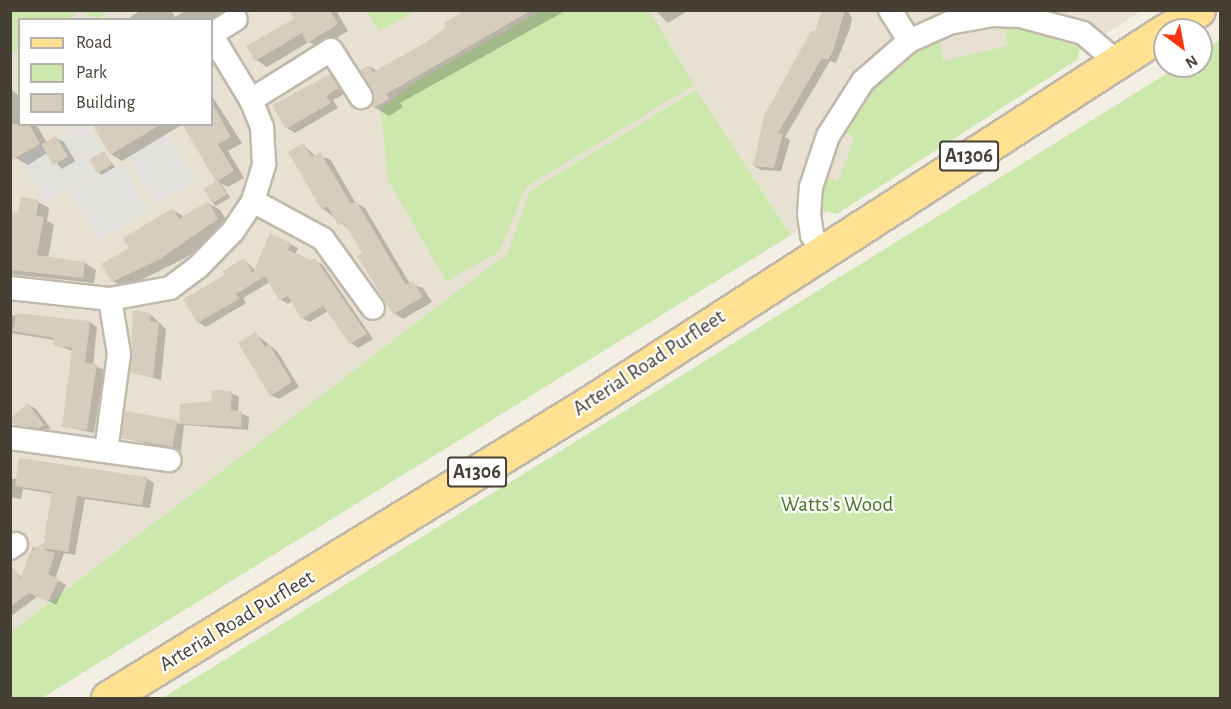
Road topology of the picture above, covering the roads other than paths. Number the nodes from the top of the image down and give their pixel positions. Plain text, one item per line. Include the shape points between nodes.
1 (890, 10) edge
2 (236, 19) dead end
3 (213, 34) edge
4 (213, 37) edge
5 (1153, 39) edge
6 (909, 41) junction
7 (1118, 62) junction
8 (361, 97) dead end
9 (251, 100) junction
10 (253, 201) junction
11 (822, 252) junction
12 (10, 288) edge
13 (110, 299) junction
14 (373, 308) dead end
15 (10, 438) edge
16 (106, 451) junction
17 (169, 460) dead end
18 (117, 695) edge

1 - 6 street
2 - 3 street
4 - 9 street
5 - 7 main road, Arterial Road Purfleet / A1306
6 - 7 street via 949,23 993,15 1020,16 1083,33
6 - 11 street via 862,81 828,136 811,187 809,214 812,235
7 - 11 main road, Arterial Road Purfleet / A1306
8 - 9 street via 331,50
9 - 10 street via 262,126 264,164
10 - 13 street via 233,231 198,267 170,288
10 - 14 street via 323,238
11 - 18 main road, Arterial Road Purfleet / A1306 via 591,402
12 - 13 street
13 - 16 street via 119,354
15 - 16 street
16 - 17 street

